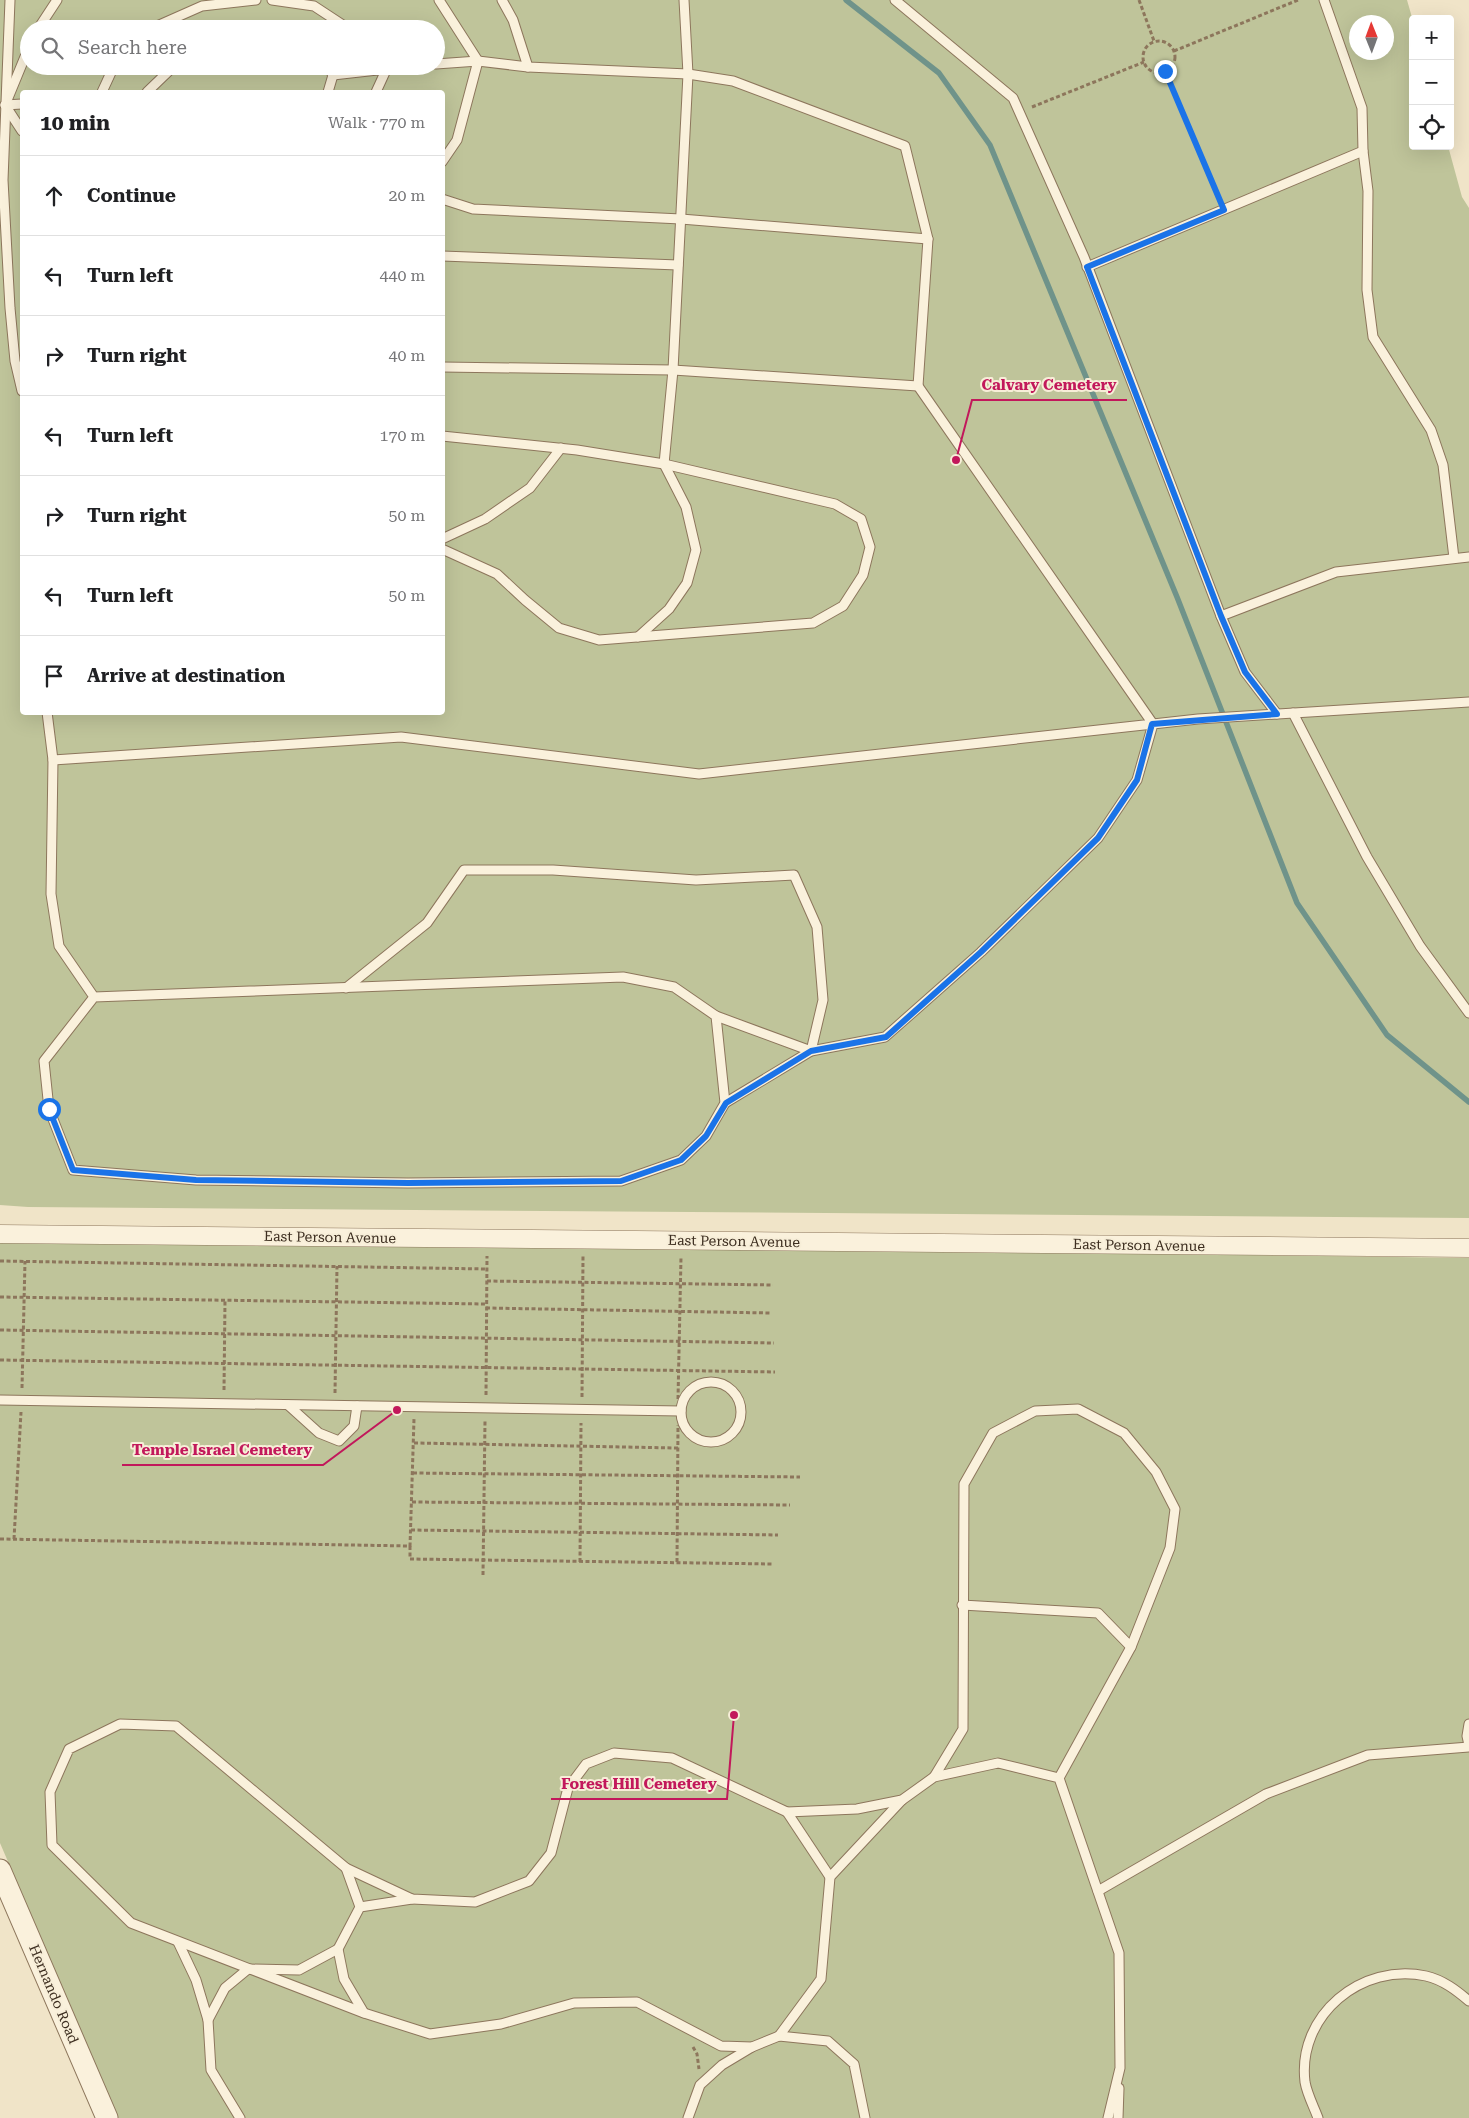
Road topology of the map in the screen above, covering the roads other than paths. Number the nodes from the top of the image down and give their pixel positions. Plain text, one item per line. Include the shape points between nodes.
1 (10, 0) edge
2 (57, 0) edge
3 (256, 0) edge
4 (272, 0) edge
5 (439, 0) edge
6 (502, 0) edge
7 (684, 0) edge
8 (895, 0) edge
9 (1324, 0) edge
10 (44, 20) edge
11 (170, 20) edge
12 (335, 20) edge
13 (478, 61) junction
14 (445, 63) edge
15 (528, 67) junction
16 (20, 69) edge
17 (688, 74) junction
18 (110, 75) edge
19 (165, 75) edge
20 (333, 75) edge
21 (383, 75) edge
22 (103, 90) edge
23 (149, 90) edge
24 (329, 90) edge
25 (377, 90) edge
26 (20, 104) edge
27 (5, 105) junction
28 (20, 128) edge
29 (1363, 151) junction
30 (445, 158) edge
31 (445, 199) edge
32 (681, 218) junction
33 (928, 239) junction
34 (445, 256) edge
35 (678, 265) junction
36 (1087, 267) junction
37 (19, 361) edge
38 (445, 367) edge
39 (673, 370) junction
40 (918, 386) junction
41 (445, 436) edge
42 (561, 448) junction
43 (664, 464) junction
44 (445, 538) edge
45 (445, 550) edge
46 (1469, 557) edge
47 (1454, 558) junction
48 (1221, 616) junction
49 (638, 637) junction
50 (1469, 702) edge
51 (1293, 713) junction
52 (1277, 714) junction
53 (47, 715) edge
54 (1152, 724) junction
55 (53, 760) junction
56 (346, 988) junction
57 (94, 997) junction
58 (1469, 1013) edge
59 (716, 1016) junction
60 (811, 1051) junction
61 (726, 1103) junction
62 (0, 1234) edge
63 (1469, 1248) edge
64 (0, 1400) edge
65 (288, 1405) junction
66 (357, 1406) junction
67 (680, 1411) junction
68 (962, 1605) junction
69 (1131, 1647) junction
70 (1469, 1724) edge
71 (1469, 1746) edge
72 (934, 1777) junction
73 (1059, 1778) junction
74 (902, 1800) junction
75 (787, 1812) junction
76 (346, 1868) junction
77 (0, 1870) edge
78 (830, 1877) junction
79 (1098, 1891) junction
80 (412, 1899) junction
81 (360, 1907) junction
82 (178, 1942) junction
83 (338, 1949) junction
84 (248, 1969) junction
85 (1469, 2001) edge
86 (364, 2014) junction
87 (208, 2020) junction
88 (779, 2036) junction
89 (752, 2047) junction
90 (1120, 2068) junction
91 (107, 2118) edge
92 (240, 2118) edge
93 (688, 2118) edge
94 (865, 2118) edge
95 (1108, 2118) edge
96 (1118, 2118) edge
97 (1318, 2118) edge

1 - 27 lane
2 - 10 lane
3 - 11 lane via 202,6
4 - 12 lane via 314,6
5 - 13 lane
6 - 15 lane via 513,20
7 - 17 lane
8 - 36 lane via 1013,98
9 - 29 lane via 1362,108
13 - 14 lane
13 - 15 lane
13 - 30 lane via 457,140
15 - 17 lane
16 - 27 lane
17 - 32 lane
17 - 33 lane via 733,80 905,146
18 - 22 lane
19 - 23 lane
20 - 24 lane
21 - 25 lane
26 - 27 lane
27 - 28 lane
27 - 37 lane via 3,180 10,308
29 - 36 lane
29 - 47 lane via 1368,190 1367,290 1373,336 1431,430 1443,465
31 - 32 lane via 473,209
32 - 33 lane
32 - 35 lane
33 - 40 lane
34 - 35 lane
35 - 39 lane
36 - 48 lane
38 - 39 lane
39 - 40 lane
39 - 43 lane
40 - 54 lane
41 - 42 lane
42 - 43 lane
42 - 44 lane via 530,488 485,519
43 - 49 lane via 686,508 696,550 687,583 669,609
43 - 49 lane via 835,504 861,518 870,546 863,575 843,606 813,624
45 - 49 lane via 497,574 559,628 599,640
46 - 47 lane
47 - 48 lane via 1336,572
48 - 52 lane via 1245,672
50 - 51 lane
51 - 52 lane
51 - 58 lane via 1367,857 1420,946
52 - 54 lane
53 - 55 lane
54 - 55 lane via 699,774 401,737
54 - 60 lane via 1137,780 1098,838 981,952 886,1037
55 - 57 lane via 51,894 59,946
56 - 57 lane
56 - 59 lane via 623,977 674,987
56 - 60 lane via 427,923 464,870 553,870 696,880 794,875 817,927 823,1000
57 - 61 lane via 44,1061 49,1109 73,1170 215,1180 408,1183 621,1181 681,1160 706,1136
59 - 60 lane
59 - 61 lane
60 - 61 lane
62 - 63 street, East Person Avenue
64 - 65 lane
65 - 66 lane
65 - 66 lane via 319,1433 339,1441 354,1426
66 - 67 lane
67 - 67 lane via 682,1421 695,1437 712,1442 731,1434 741,1412 734,1392 716,1382 706,1382 688,1392
68 - 69 lane via 1098,1613
68 - 69 lane via 964,1484 993,1433 1035,1411 1078,1409 1124,1434 1156,1472 1175,1508 1170,1548
68 - 72 lane via 963,1729
69 - 73 lane
70 - 71 lane
71 - 79 lane via 1368,1755 1275,1790
72 - 73 lane via 998,1763
72 - 74 lane
73 - 79 lane
74 - 75 lane via 856,1810
74 - 78 lane
75 - 78 lane
75 - 80 lane via 672,1758 614,1753 586,1764 568,1788 551,1853 529,1881 475,1902
76 - 80 lane
76 - 81 lane
76 - 82 lane via 176,1726 120,1724 69,1749 50,1792 52,1845 131,1923
77 - 91 street, Hernando Road
78 - 88 lane via 821,1979
79 - 90 lane via 1119,1953
80 - 81 lane
81 - 83 lane
82 - 84 lane
82 - 87 lane via 196,1980
83 - 84 lane via 298,1970
83 - 86 lane via 344,1979
84 - 86 lane
84 - 87 lane via 225,1988
85 - 97 lane via 1451,1986 1426,1976 1392,1974 1366,1981 1337,1999 1315,2027 1305,2060 1305,2083
86 - 89 lane via 430,2034 501,2024 574,2003 637,2002 721,2046
87 - 92 lane via 211,2070
88 - 89 lane
88 - 94 lane via 828,2041 854,2064
89 - 93 lane via 722,2065 700,2085
90 - 95 lane
90 - 96 lane

